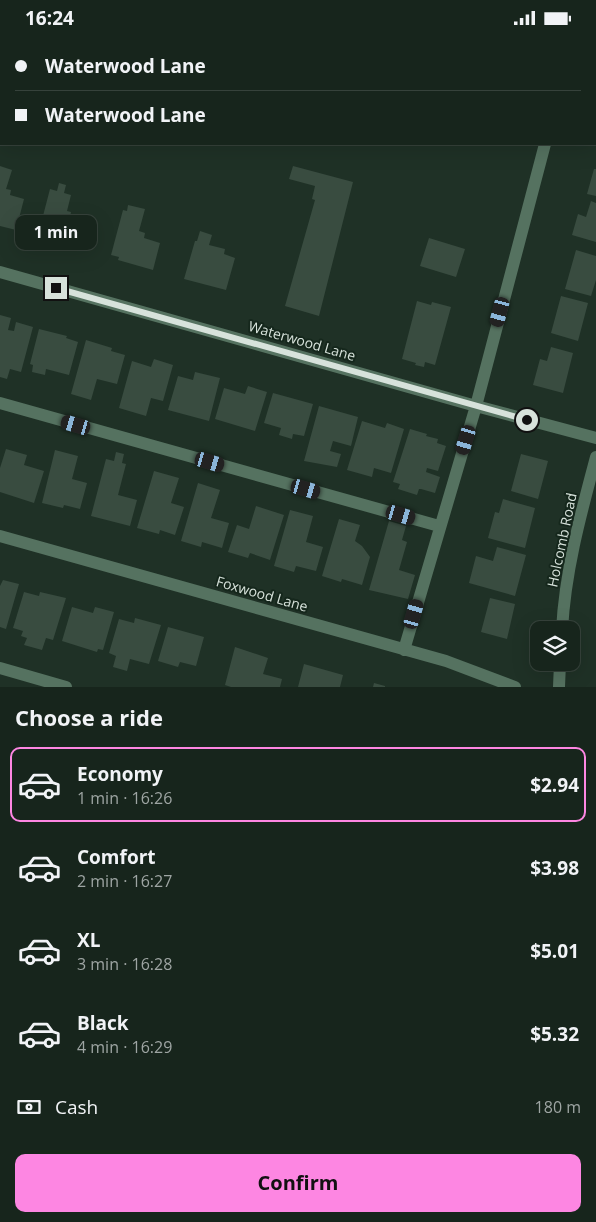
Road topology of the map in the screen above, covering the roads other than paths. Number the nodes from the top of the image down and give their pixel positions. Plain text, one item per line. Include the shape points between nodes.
1 (545, 145) edge
2 (0, 272) edge
3 (0, 403) edge
4 (476, 406) junction
5 (596, 438) edge
6 (596, 457) edge
7 (440, 526) junction
8 (0, 536) edge
9 (563, 621) edge
10 (404, 649) junction
11 (0, 669) edge
12 (560, 671) edge
13 (66, 687) edge
14 (515, 687) edge
15 (559, 687) edge

1 - 4 street
2 - 4 street, Waterwood Lane
3 - 7 street
4 - 5 street, Waterwood Lane
4 - 7 street
6 - 9 street, Holcomb Road via 572,550
7 - 10 street
8 - 10 street, Foxwood Lane
10 - 14 street, Foxwood Lane
11 - 13 street
12 - 15 street

